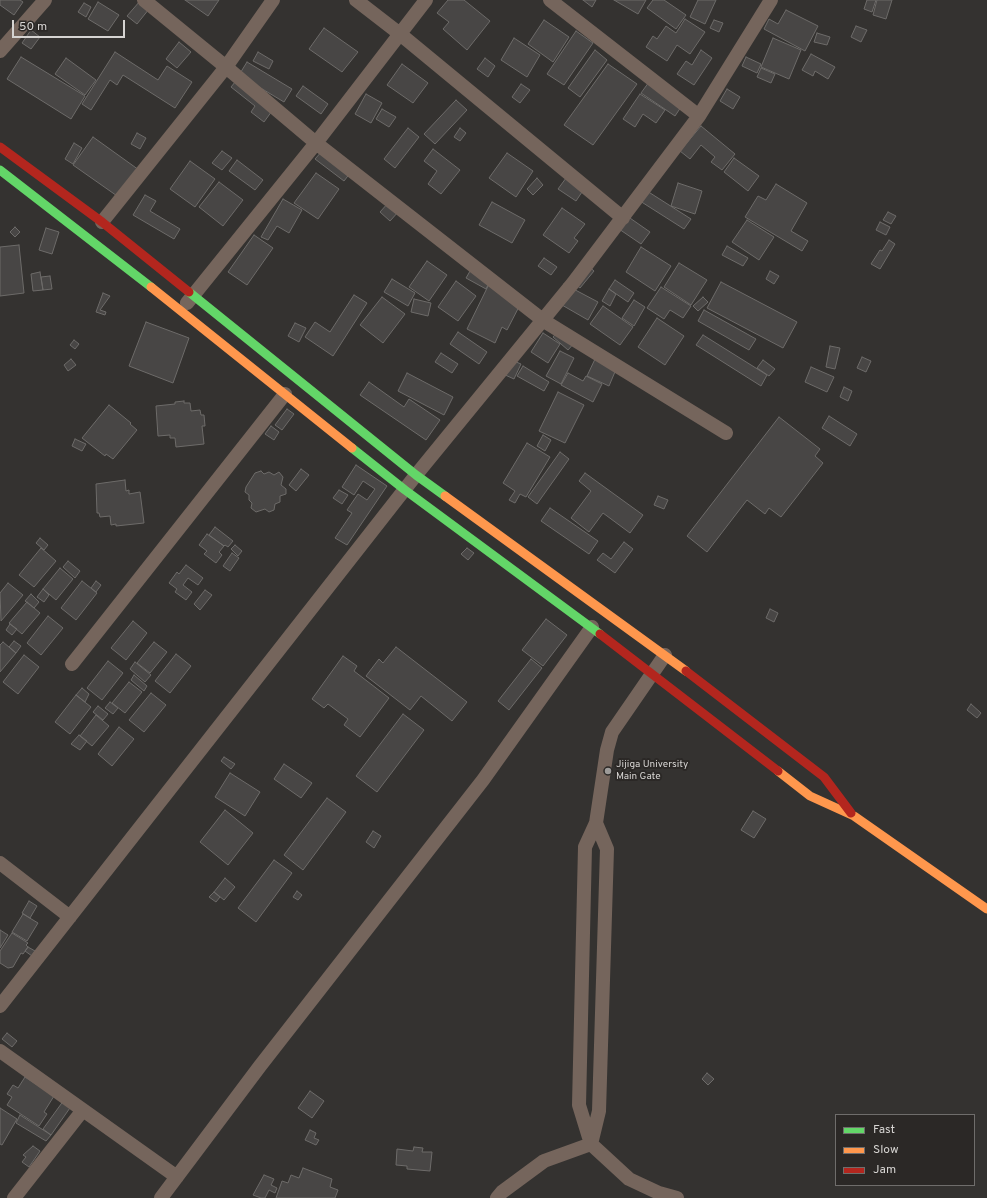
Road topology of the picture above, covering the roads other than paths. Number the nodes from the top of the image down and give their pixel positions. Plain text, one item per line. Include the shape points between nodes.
1 (45, 0) edge
2 (144, 0) edge
3 (273, 0) edge
4 (356, 0) edge
5 (426, 0) edge
6 (550, 0) edge
7 (771, 0) edge
8 (400, 34) junction
9 (0, 51) edge
10 (226, 67) junction
11 (699, 116) junction
12 (316, 143) junction
13 (0, 147) edge
14 (0, 170) edge
15 (623, 218) junction
16 (102, 222) junction
17 (193, 295) junction
18 (180, 311) junction
19 (544, 321) junction
20 (285, 394) junction
21 (726, 433) dead end
22 (416, 475) junction
23 (405, 490) junction
24 (592, 627) junction
25 (665, 655) junction
26 (72, 664) dead end
27 (653, 672) junction
28 (854, 816) junction
29 (596, 823) junction
30 (0, 863) edge
31 (987, 909) edge
32 (70, 918) junction
33 (0, 1006) edge
34 (0, 1051) edge
35 (83, 1110) junction
36 (591, 1144) junction
37 (177, 1177) junction
38 (14, 1198) edge
39 (161, 1198) edge
40 (497, 1198) edge
41 (677, 1198) edge

1 - 9 street
2 - 10 street
3 - 10 street
4 - 8 street
5 - 8 street
6 - 11 street
7 - 11 street
8 - 12 street
8 - 15 street
10 - 12 street
10 - 16 street
11 - 15 street
12 - 17 street
12 - 19 street
13 - 16 main road
14 - 18 main road
15 - 19 street
16 - 17 main road
17 - 18 street
17 - 22 main road
18 - 20 main road
19 - 21 street
19 - 22 street
20 - 23 main road
20 - 26 street
22 - 23 street
22 - 25 main road
23 - 24 main road
23 - 32 street
24 - 27 main road
24 - 37 street via 483,780
25 - 27 street
25 - 28 main road via 824,777
27 - 28 main road via 810,796
27 - 29 street via 612,732
28 - 31 main road
29 - 36 street via 607,850 599,1111
29 - 36 street via 585,847 579,1105
30 - 32 street
32 - 33 street
34 - 35 street
35 - 37 street
35 - 38 street
36 - 40 street via 544,1161
36 - 41 street via 629,1179
37 - 39 street

